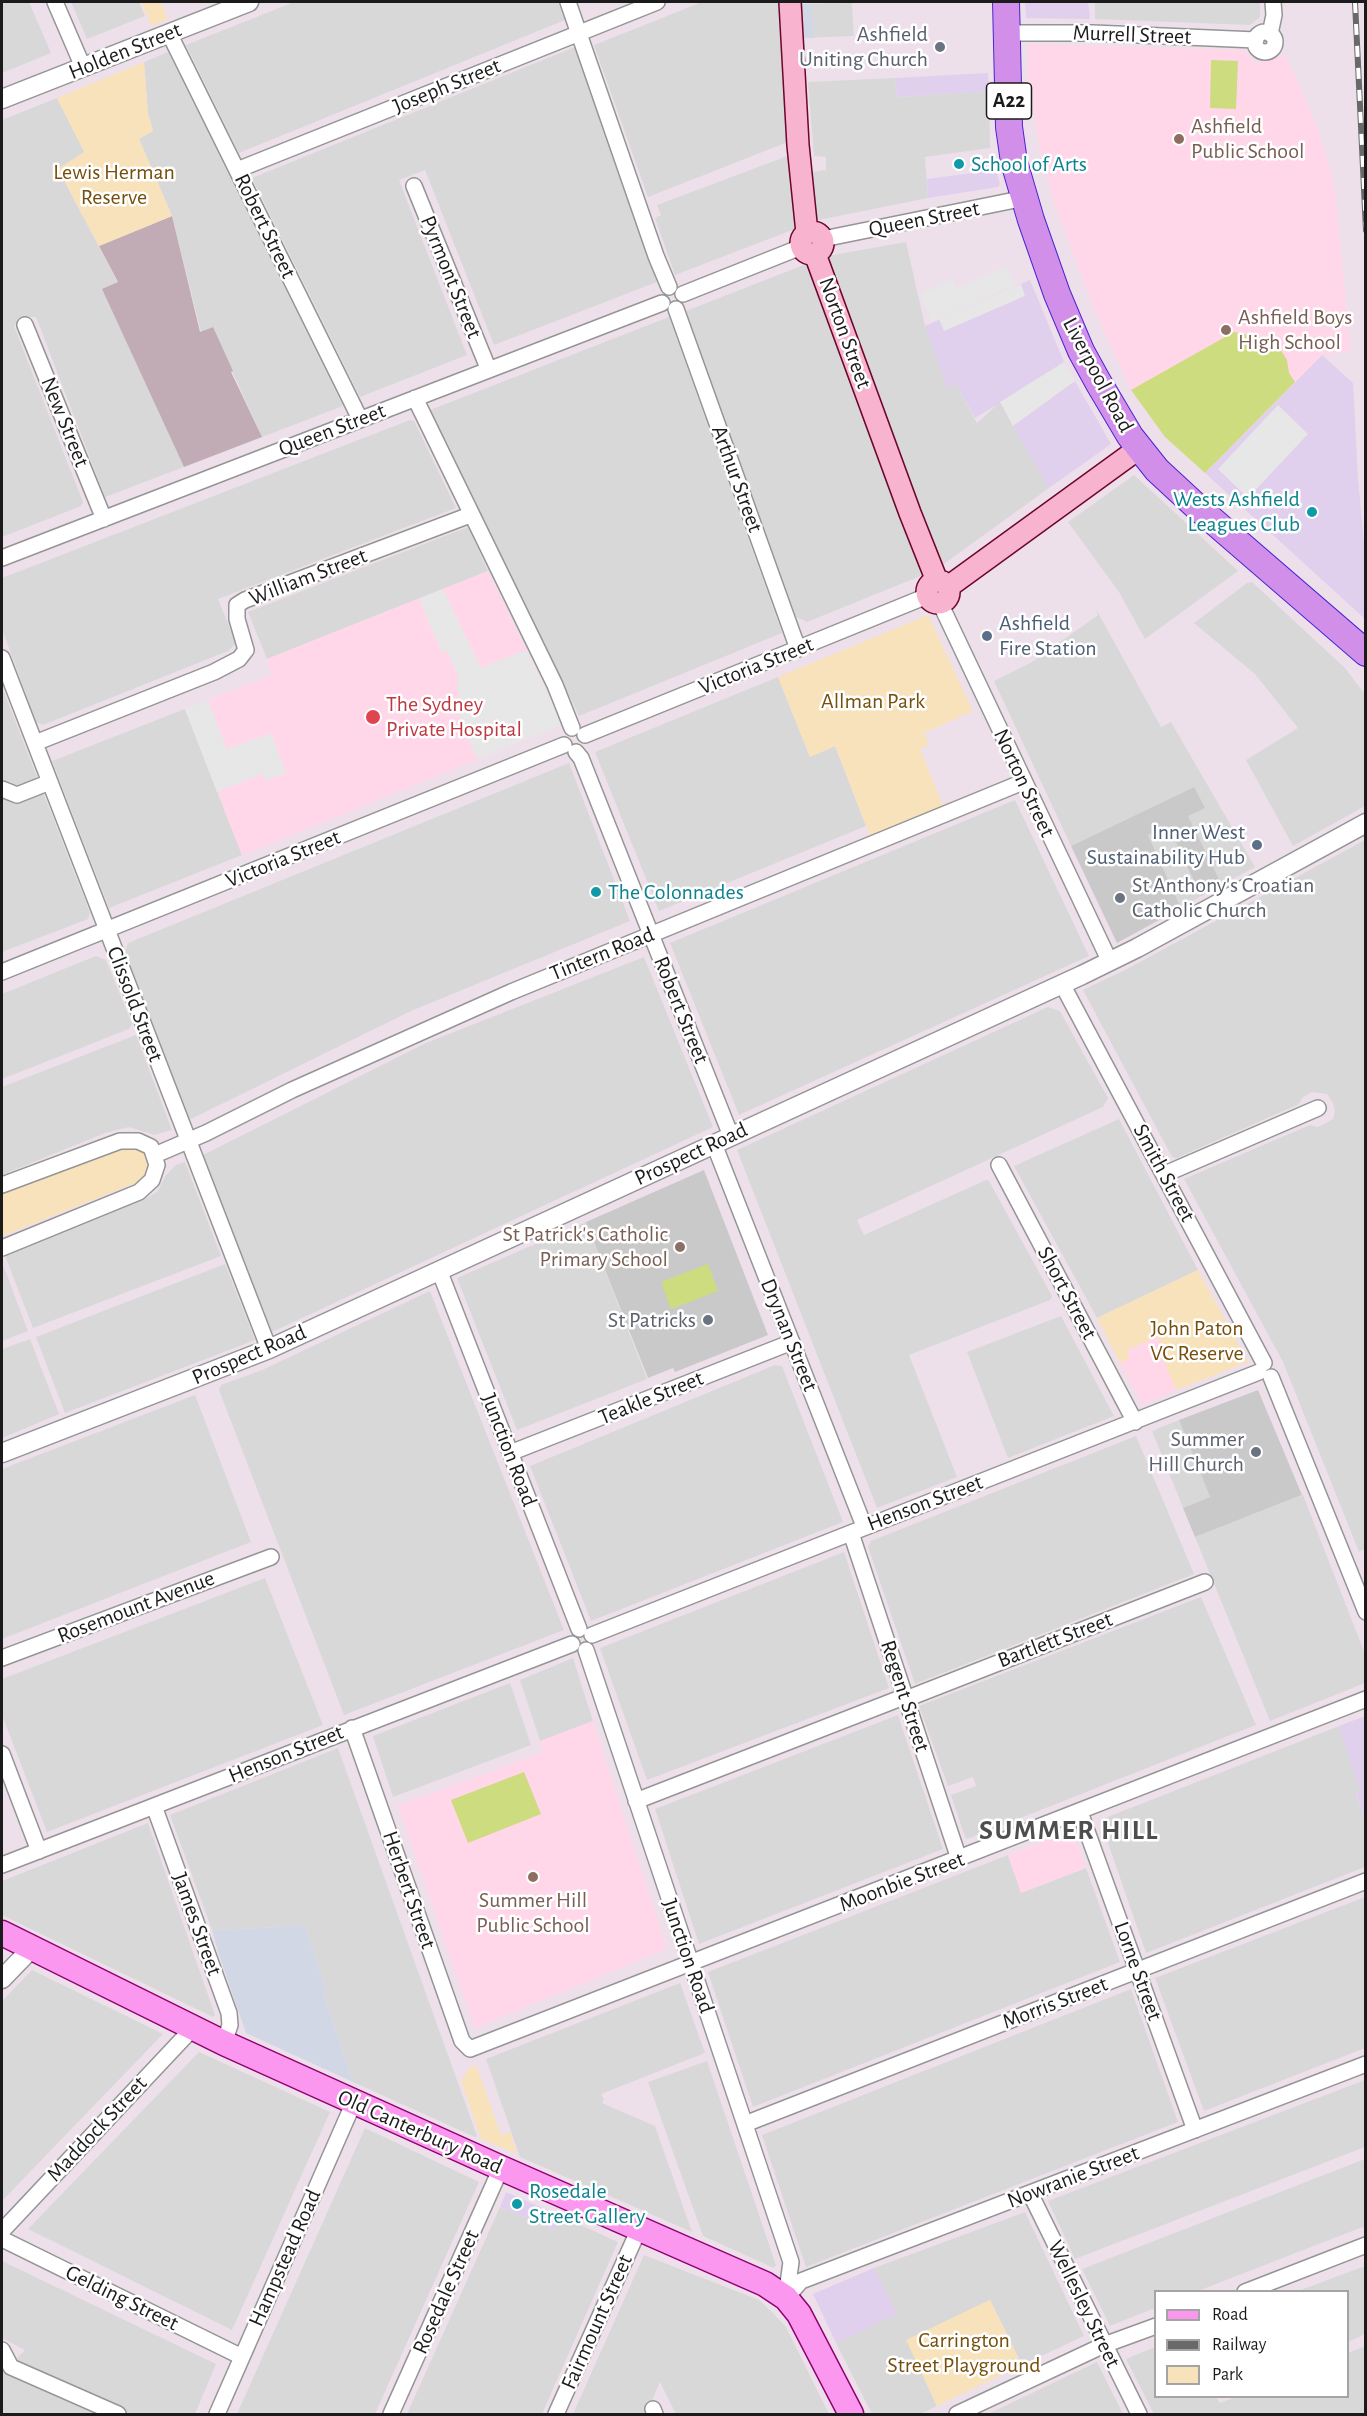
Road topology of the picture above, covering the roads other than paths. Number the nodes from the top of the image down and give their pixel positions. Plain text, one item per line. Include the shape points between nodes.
1 (55, 2) edge
2 (249, 2) edge
3 (568, 2) edge
4 (657, 2) edge
5 (790, 2) edge
6 (1006, 2) edge
7 (1274, 2) edge
8 (169, 33) junction
9 (579, 33) junction
10 (1008, 33) junction
11 (83, 67) junction
12 (2, 99) edge
13 (237, 170) junction
14 (414, 186) dead end
15 (1025, 198) junction
16 (812, 243) junction
17 (676, 291) junction
18 (669, 306) junction
19 (25, 326) dead end
20 (488, 368) junction
21 (415, 398) junction
22 (360, 418) junction
23 (1138, 449) junction
24 (470, 515) junction
25 (104, 519) junction
26 (2, 558) edge
27 (938, 592) junction
28 (798, 649) junction
29 (1362, 656) edge
30 (2, 658) edge
31 (579, 731) junction
32 (35, 743) junction
33 (570, 748) junction
34 (50, 782) junction
35 (1023, 782) junction
36 (2, 789) edge
37 (1365, 823) edge
38 (107, 930) junction
39 (651, 934) junction
40 (1110, 962) junction
41 (2, 972) edge
42 (1062, 984) junction
43 (1318, 1108) dead end
44 (731, 1136) junction
45 (188, 1142) junction
46 (714, 1144) junction
47 (155, 1155) junction
48 (999, 1166) dead end
49 (1164, 1174) junction
50 (2, 1185) edge
51 (2, 1248) edge
52 (439, 1270) junction
53 (792, 1342) junction
54 (269, 1349) junction
55 (1265, 1371) junction
56 (1135, 1422) junction
57 (2, 1453) edge
58 (510, 1453) junction
59 (858, 1530) junction
60 (271, 1557) dead end
61 (1205, 1582) dead end
62 (1365, 1612) edge
63 (582, 1640) junction
64 (2, 1658) edge
65 (906, 1698) junction
66 (1365, 1699) edge
67 (352, 1728) junction
68 (2, 1754) edge
69 (636, 1801) junction
70 (154, 1806) junction
71 (1080, 1812) junction
72 (39, 1851) junction
73 (959, 1859) junction
74 (2, 1865) edge
75 (1365, 1881) edge
76 (2, 1933) edge
77 (31, 1949) junction
78 (691, 1963) junction
79 (1138, 1971) junction
80 (2, 1979) edge
81 (193, 2028) junction
82 (224, 2043) junction
83 (471, 2049) joint
84 (1365, 2064) edge
85 (354, 2102) junction
86 (745, 2124) junction
87 (1195, 2130) junction
88 (501, 2168) junction
89 (1030, 2193) junction
90 (639, 2229) junction
91 (2, 2231) edge
92 (2, 2239) edge
93 (1365, 2245) edge
94 (791, 2262) junction
95 (793, 2290) junction
96 (1250, 2290) edge
97 (1154, 2326) edge
98 (1104, 2344) junction
99 (2, 2350) edge
100 (242, 2357) junction
101 (118, 2415) edge
102 (217, 2415) edge
103 (391, 2415) edge
104 (556, 2415) edge
105 (851, 2415) edge
106 (957, 2415) edge
107 (1138, 2415) edge

1 - 11 street
2 - 8 street, Holden Street
3 - 9 street
4 - 9 street, Joseph Street
5 - 16 main road, Norton Street via 798,146
6 - 10 highway, Liverpool Road / A22
7 - 10 street, Murrell Street via 1274,15 1263,37
8 - 11 street, Holden Street
8 - 13 street, Robert Street
9 - 13 street, Joseph Street
9 - 17 street via 653,247
10 - 15 highway, Liverpool Road / A22 via 1009,127
11 - 12 street, Holden Street
13 - 22 street, Robert Street
14 - 20 street, Pyrmont Street
15 - 16 street, Queen Street
15 - 23 highway, Liverpool Road / A22 via 1046,266 1081,351
16 - 17 street, Queen Street
16 - 27 main road, Norton Street
17 - 18 street via 662,293
18 - 20 street, Queen Street
18 - 28 street, Arthur Street
19 - 25 street, New Street
20 - 21 street, Queen Street
21 - 22 street, Queen Street
21 - 24 street
22 - 25 street, Queen Street
23 - 27 main road, Victoria Street
23 - 29 highway, Liverpool Road / A22
24 - 31 street
24 - 32 street, William Street via 245,600 237,605 246,650 239,659
25 - 26 street, Queen Street
27 - 28 street, Victoria Street
27 - 35 street, Norton Street
28 - 31 street, Victoria Street
30 - 32 street, Clissold Street
31 - 33 street via 563,735
31 - 33 street via 585,746
32 - 34 street, Clissold Street
33 - 38 street, Victoria Street
33 - 39 street, Robert Street via 581,758
34 - 36 street via 17,795
34 - 38 street, Clissold Street
35 - 39 street, Tintern Road
35 - 40 street, Norton Street
37 - 40 street, Prospect Road
38 - 41 street, Victoria Street
38 - 45 street, Clissold Street
39 - 44 street, Robert Street
39 - 45 street, Tintern Road via 292,1090
40 - 42 street, Prospect Road
42 - 44 street, Prospect Road
42 - 49 street, Smith Street
43 - 49 street
44 - 46 street, Prospect Road
45 - 47 street, Tintern Road
45 - 54 street, Clissold Street
46 - 52 street, Prospect Road
46 - 53 street, Drynan Street
47 - 50 street via 138,1141 120,1141
47 - 51 street via 157,1165 152,1180 139,1192
48 - 56 street, Short Street
49 - 55 street, Smith Street
52 - 54 street, Prospect Road
52 - 58 street, Junction Road
53 - 58 street, Teakle Street
53 - 59 street, Drynan Street
54 - 57 street, Prospect Road
55 - 56 street, Henson Street
55 - 62 street, Smith Street
56 - 59 street, Henson Street
58 - 63 street, Junction Road
59 - 63 street, Henson Street
59 - 65 street, Regent Street
60 - 64 street, Rosemount Avenue
61 - 65 street, Bartlett Street
63 - 67 street, Henson Street
63 - 69 street, Junction Road
65 - 69 street, Bartlett Street
65 - 73 street, Regent Street
66 - 71 street, Moonbie Street
67 - 70 street, Henson Street
67 - 83 street, Herbert Street via 462,2041
68 - 72 street
69 - 78 street, Junction Road
70 - 72 street, Henson Street
70 - 82 street, James Street via 229,2013
71 - 73 street, Moonbie Street
71 - 79 street, Lorne Street
72 - 74 street, Henson Street
73 - 78 street, Moonbie Street
75 - 79 street, Morris Street
76 - 77 main road, Old Canterbury Road
77 - 80 street
77 - 81 main road, Old Canterbury Road
78 - 83 street, Moonbie Street
78 - 86 street, Junction Road
79 - 86 street, Morris Street
79 - 87 street, Lorne Street
81 - 82 main road, Old Canterbury Road
81 - 91 street, Maddock Street
82 - 85 main road, Old Canterbury Road
84 - 87 street, Nowranie Street
85 - 88 main road, Old Canterbury Road
85 - 100 street, Hampstead Road
86 - 94 street, Junction Road
87 - 89 street, Nowranie Street
88 - 90 main road, Old Canterbury Road
88 - 103 street, Rosedale Street
89 - 95 street, Nowranie Street
89 - 98 street, Wellesley Street
90 - 95 main road, Old Canterbury Road via 765,2284
90 - 104 street, Fairmount Street
92 - 100 street, Gelding Street
93 - 96 street
94 - 95 street, Junction Road
94 - 95 street, Junction Road via 796,2266
95 - 105 main road, Old Canterbury Road via 804,2322
97 - 98 street
98 - 106 street
98 - 107 street, Wellesley Street
99 - 101 street via 11,2367
100 - 102 street, Hampstead Road

